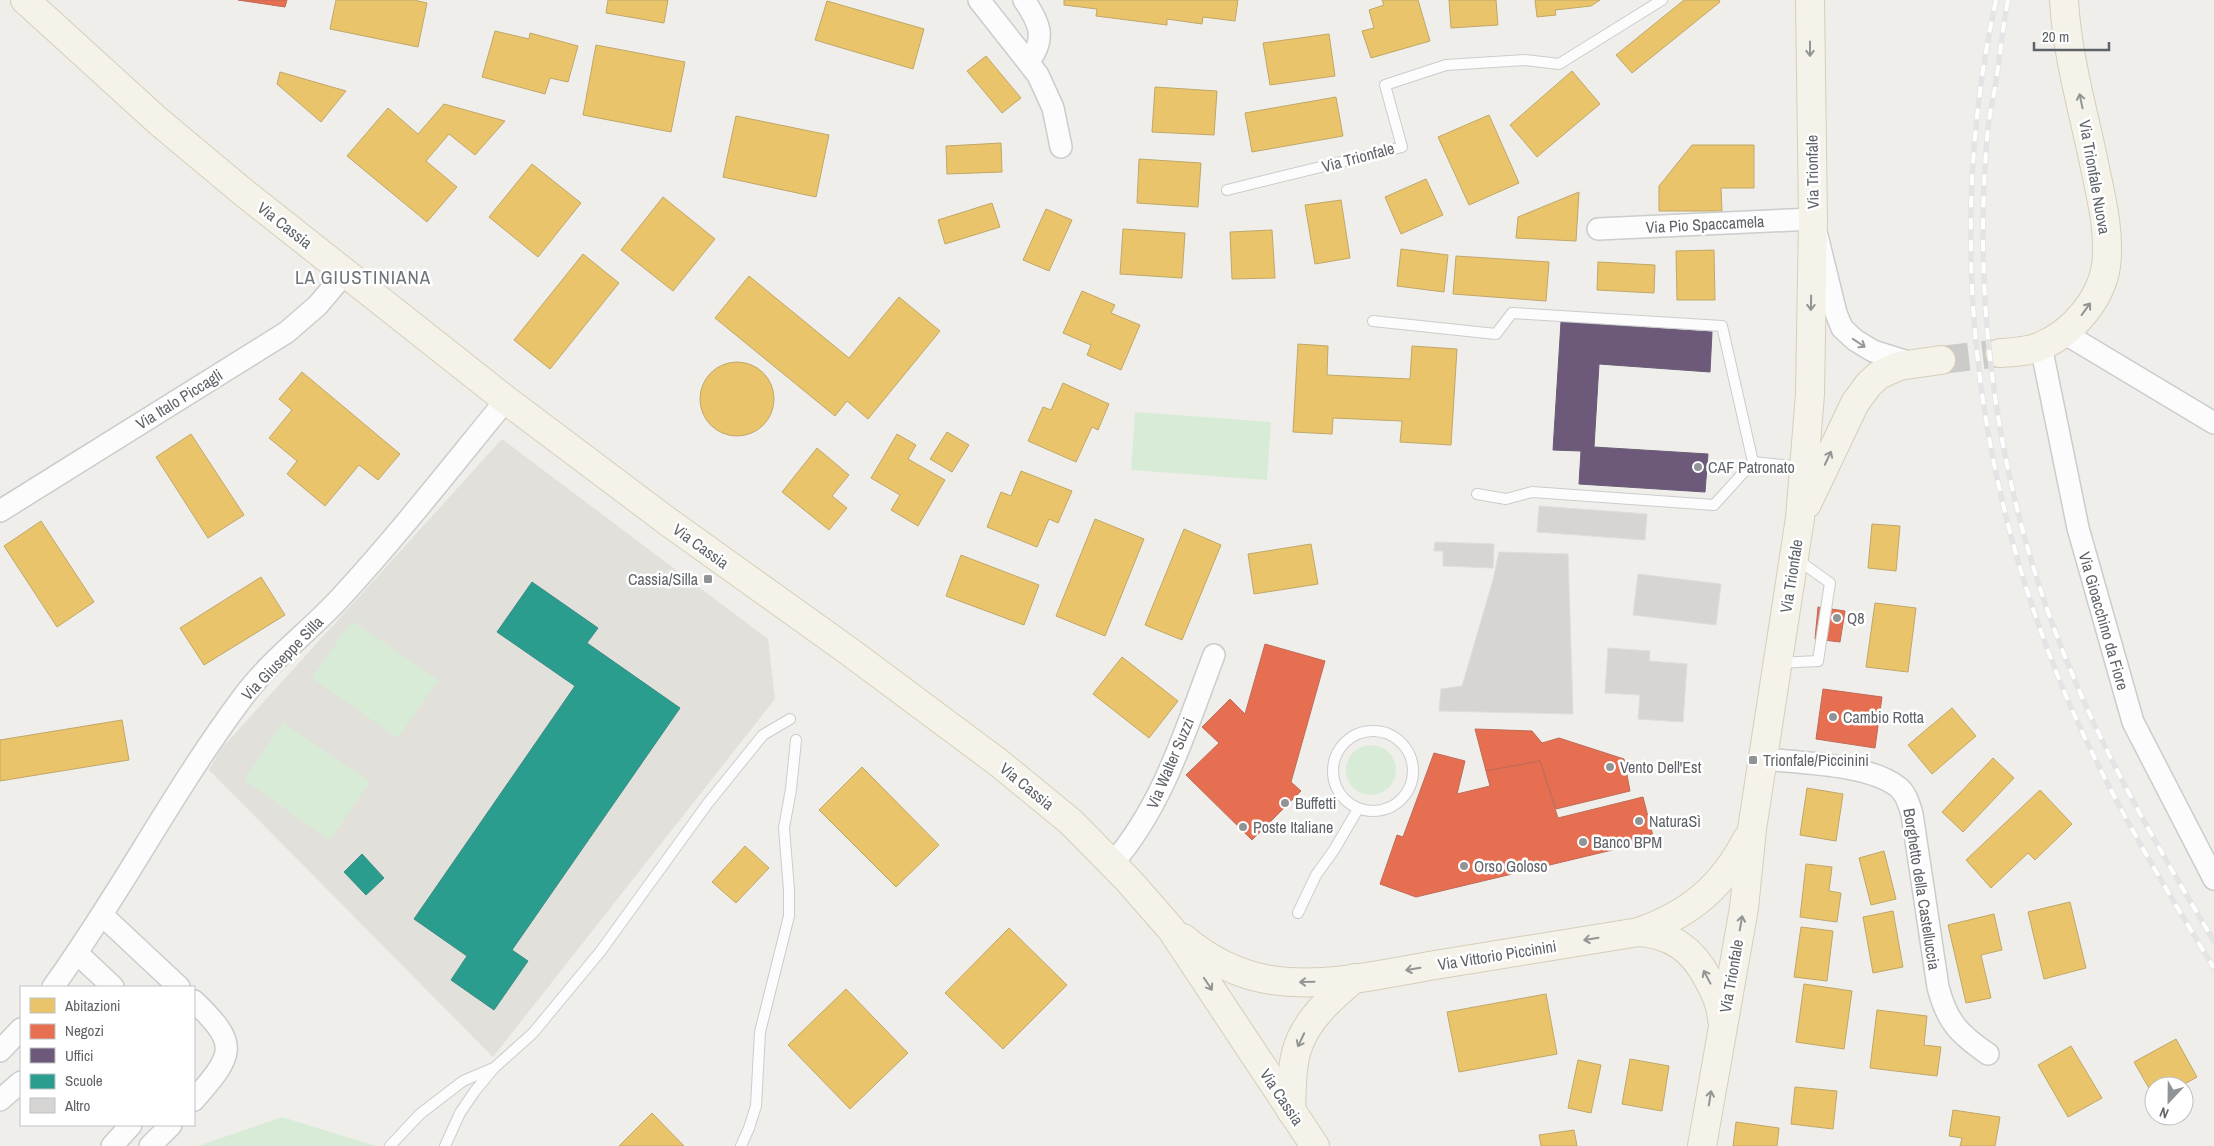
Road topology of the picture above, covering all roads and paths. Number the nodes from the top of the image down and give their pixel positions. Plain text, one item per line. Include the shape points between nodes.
1 (25, 0) edge
2 (979, 0) edge
3 (1024, 0) edge
4 (1662, 0) edge
5 (1810, 0) edge
6 (2064, 0) edge
7 (1028, 61) junction
8 (1061, 147) dead end
9 (1227, 190) dead end
10 (1813, 219) junction
11 (1598, 229) dead end
12 (346, 273) junction
13 (1373, 321) dead end
14 (2064, 332) junction
15 (2041, 346) junction
16 (2000, 353) tunnel mouth
17 (1941, 360) tunnel mouth
18 (1911, 363) junction
19 (506, 400) junction
20 (2214, 422) edge
21 (1753, 462) junction
22 (1804, 468) junction
23 (1477, 494) dead end
24 (0, 511) edge
25 (1800, 518) junction
26 (1794, 561) junction
27 (1214, 655) dead end
28 (1777, 663) junction
29 (790, 719) dead end
30 (796, 740) dead end
31 (1763, 759) junction
32 (1358, 809) junction
33 (1752, 829) junction
34 (1113, 863) junction
35 (2214, 879) edge
36 (1298, 912) dead end
37 (102, 914) junction
38 (1171, 929) junction
39 (1639, 932) junction
40 (77, 953) junction
41 (1356, 978) junction
42 (54, 986) edge
43 (111, 986) edge
44 (178, 986) edge
45 (195, 1002) edge
46 (1723, 1023) junction
47 (20, 1030) edge
48 (0, 1051) edge
49 (1988, 1054) dead end
50 (494, 1068) junction
51 (20, 1083) edge
52 (195, 1099) edge
53 (0, 1100) edge
54 (1292, 1111) junction
55 (130, 1126) edge
56 (170, 1126) edge
57 (112, 1146) edge
58 (150, 1146) edge
59 (390, 1146) edge
60 (445, 1146) edge
61 (741, 1146) edge
62 (1315, 1146) edge
63 (1702, 1146) edge

1 - 12 main road, Via Cassia via 158,120
2 - 7 street
3 - 7 street via 1033,13 1040,35 1038,47
4 - 9 lane, Via Trionfale via 1560,64 1525,60 1446,65 1385,85 1402,147
5 -> 10 main road, Via Trionfale
14 -> 6 main road, Via Trionfale Nuova via 2087,308 2099,288 2106,269 2107,249 2106,225 2067,36
7 - 8 street via 1050,98
10 - 11 street, Via Pio Spaccamela
10 -> 18 street via 1842,328 1873,352
10 -> 22 main road, Via Trionfale via 1810,394
12 - 19 main road, Via Cassia
12 - 24 street, Via Italo Piccagli via 314,309 286,332
13 - 21 lane via 1496,334 1512,313 1722,326
14 - 15 main road, Via Trionfale Nuova
14 - 20 street
15 - 16 main road, Via Trionfale Nuova
15 - 35 street, Via Gioacchino da Fiore via 2078,528 2133,722
17 - 18 main road
25 -> 18 main road via 1860,395 1879,375
19 - 34 main road, Via Cassia via 666,521 999,763 1065,817
19 - 37 street, Via Giuseppe Silla via 369,566 245,695 201,756
21 - 22 lane
21 - 23 lane via 1714,505 1532,492 1506,499
22 - 25 main road, Via Trionfale
25 - 26 main road, Via Trionfale
26 - 28 main road, Via Trionfale
26 - 28 lane via 1830,583 1818,661
27 - 34 street, Via Walter Suzzi via 1176,756 1153,806 1133,839
28 - 31 main road, Via Trionfale
29 - 50 lane via 763,735 708,803 600,952 532,1033
30 - 61 lane via 784,828 789,916 760,1032 754,1116
31 - 33 main road, Via Trionfale
31 - 49 street, Borghetto della Castelluccia via 1855,770 1888,780 1900,788 1912,814 1944,1009 1957,1029
32 - 32 lane via 1372,812 1385,809 1398,803 1407,793 1412,780 1410,754 1402,742 1390,735 1365,731 1342,744 1336,755 1332,767 1333,780 1338,792
32 - 36 lane via 1316,874
33 - 39 main road, Via Vittorio Piccinini via 1727,872 1700,900 1674,917
46 -> 33 main road, Via Trionfale via 1744,908
34 - 38 main road, Via Cassia
37 - 40 street, Via Giuseppe Silla
37 - 44 street
41 -> 38 main road, Via Vittorio Piccinini via 1296,982 1254,976 1205,954
38 -> 54 main road, Via Cassia
39 -> 41 main road, Via Vittorio Piccinini
46 -> 39 main road, Via Vittorio Piccinini via 1717,996 1692,954 1670,938
40 - 42 street, Via Giuseppe Silla
40 - 43 street
41 -> 54 main road via 1326,1004 1308,1026 1299,1044 1293,1070
45 - 52 street via 218,1026 227,1048 220,1066
63 -> 46 main road, Via Trionfale
47 - 48 street
50 - 59 lane via 463,1081 420,1114
50 - 60 lane via 460,1113
51 - 53 street
54 - 62 main road, Via Cassia
55 - 57 street
56 - 58 street

